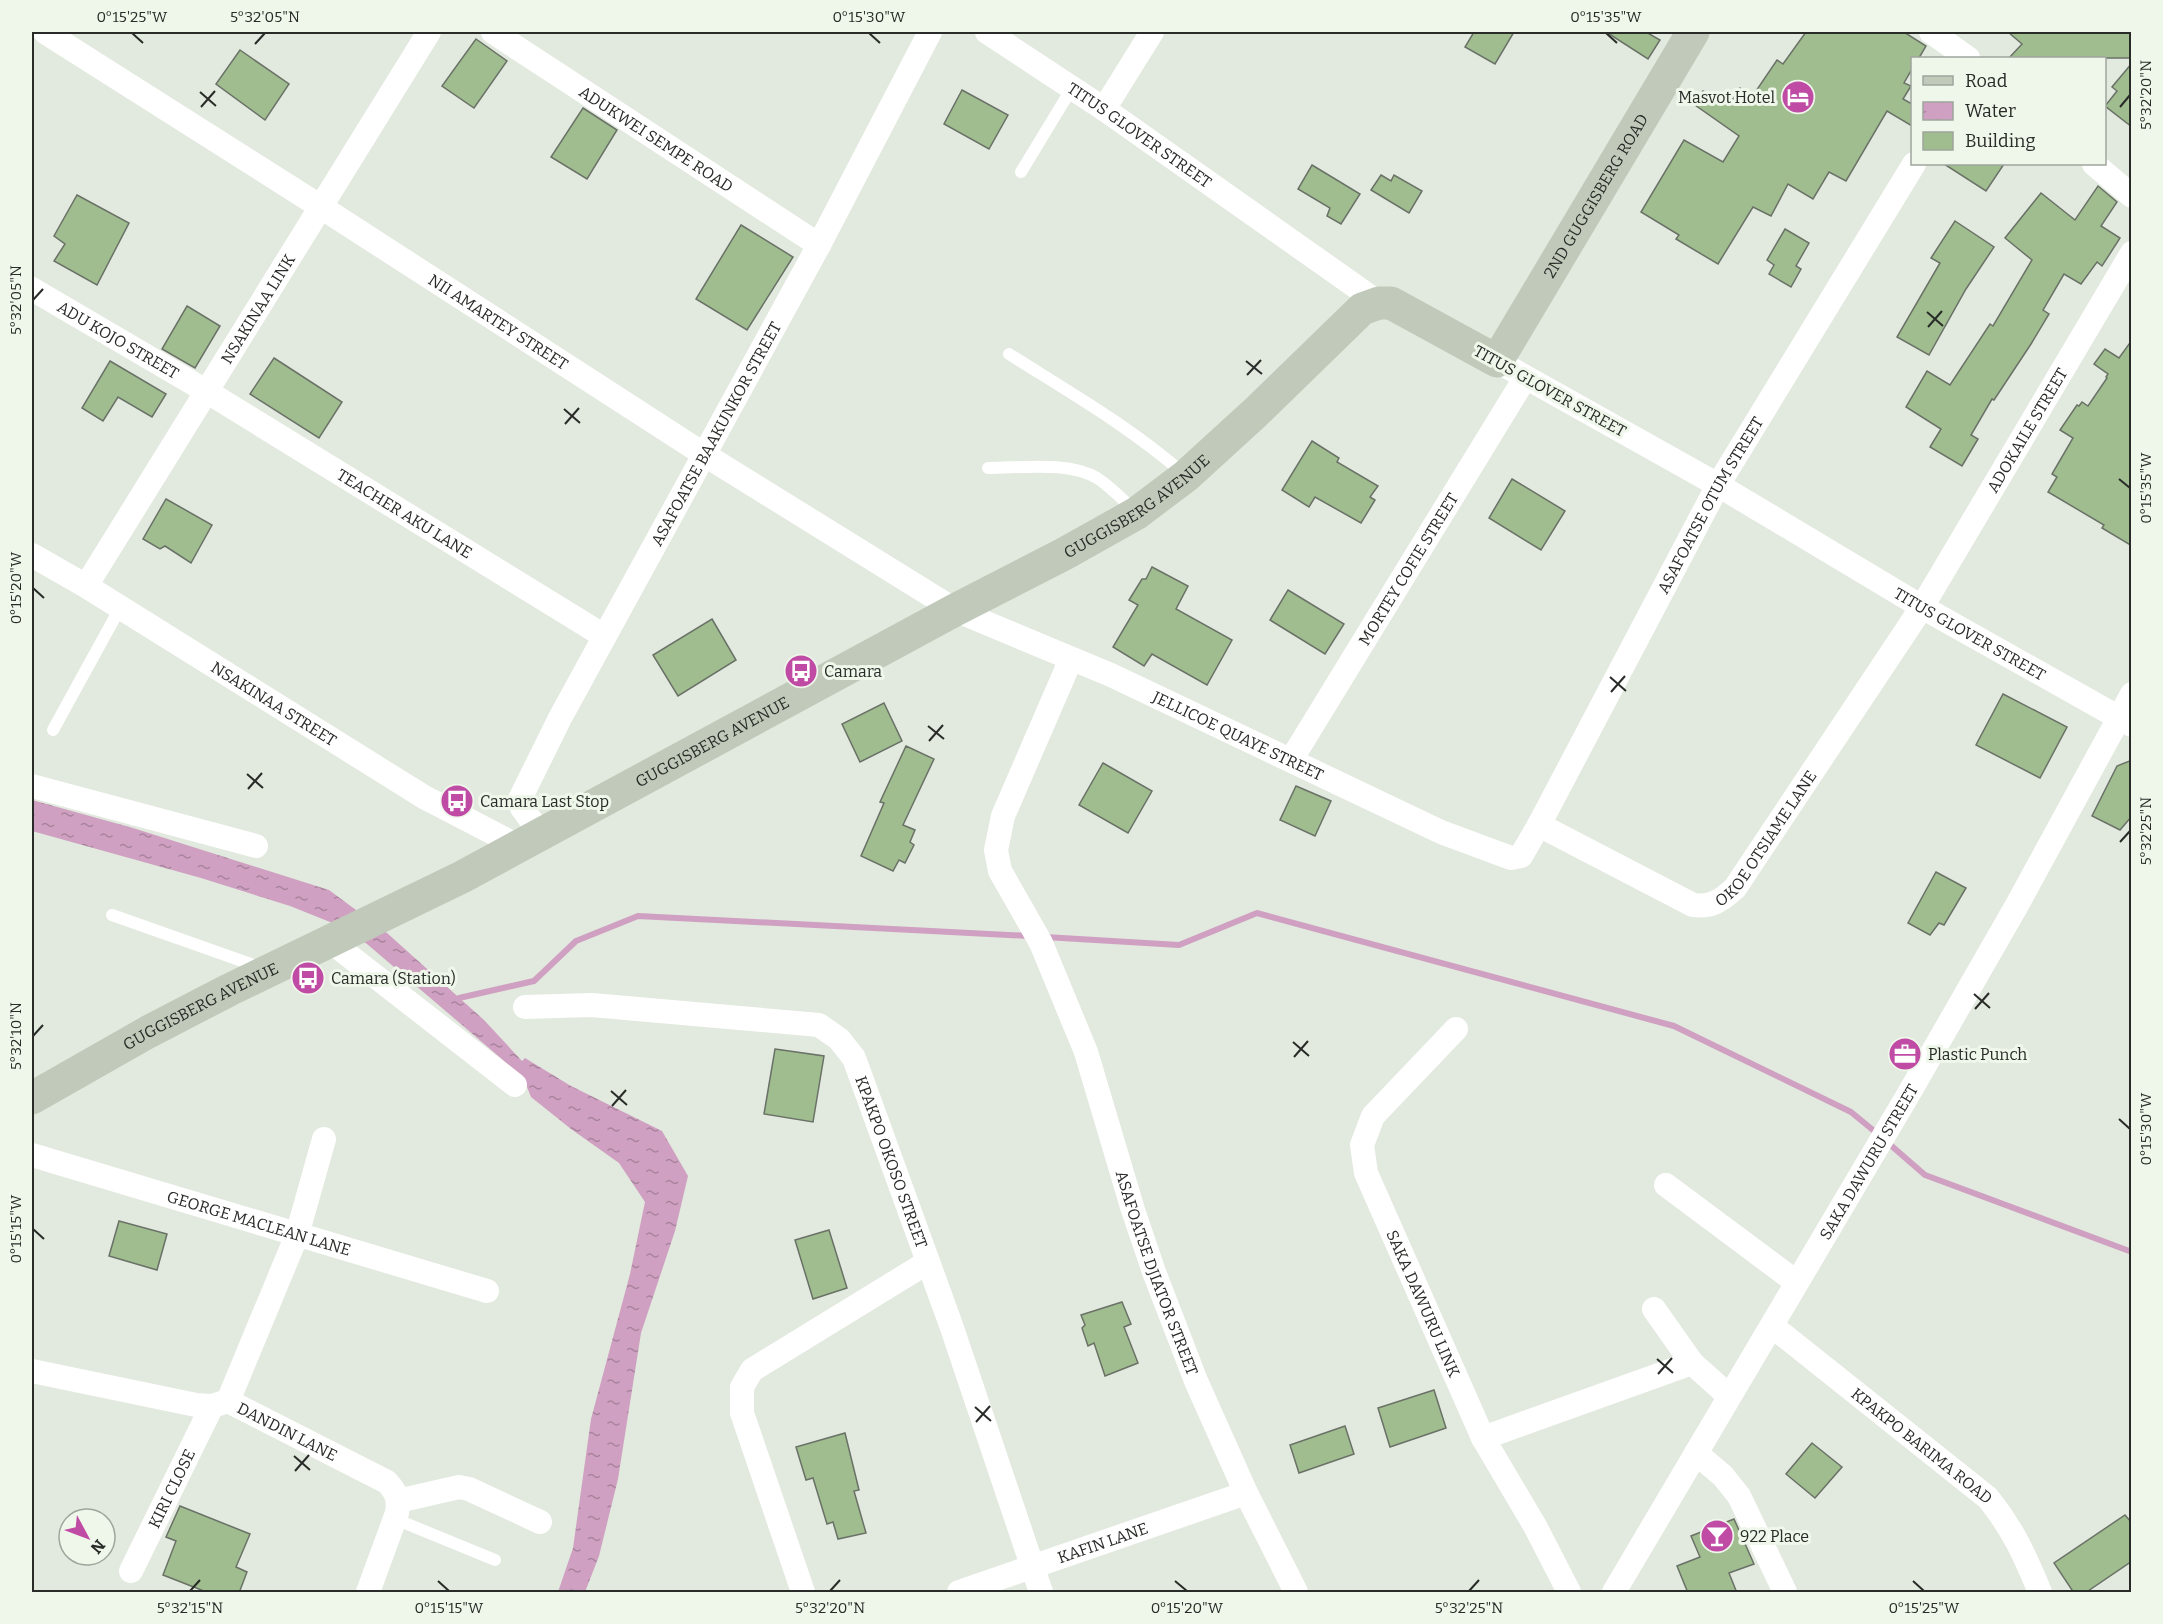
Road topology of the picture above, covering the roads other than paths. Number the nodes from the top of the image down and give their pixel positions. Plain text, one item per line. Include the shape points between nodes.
1 (45, 32) edge
2 (429, 32) edge
3 (493, 32) edge
4 (930, 32) edge
5 (987, 32) edge
6 (1152, 32) edge
7 (1693, 32) edge
8 (1930, 32) edge
9 (1967, 57) edge
10 (1072, 88) junction
11 (1104, 110) junction
12 (1913, 165) edge
13 (2095, 165) edge
14 (1021, 172) dead end
15 (2132, 196) edge
16 (321, 207) junction
17 (819, 245) junction
18 (2132, 253) edge
19 (32, 289) edge
20 (1379, 303) junction
21 (1009, 354) dead end
22 (1497, 362) junction
23 (1525, 378) junction
24 (206, 391) junction
25 (705, 455) junction
26 (988, 468) dead end
27 (1186, 476) junction
28 (1718, 485) junction
29 (1137, 513) junction
30 (32, 555) edge
31 (86, 586) junction
32 (1922, 607) junction
33 (120, 608) junction
34 (955, 610) junction
35 (604, 636) junction
36 (1071, 659) junction
37 (2132, 694) edge
38 (2125, 721) edge
39 (53, 730) dead end
40 (1291, 760) junction
41 (32, 786) edge
42 (1539, 825) junction
43 (530, 840) junction
44 (256, 846) dead end
45 (1521, 855) joint
46 (112, 915) dead end
47 (338, 937) junction
48 (269, 970) junction
49 (525, 1006) dead end
50 (1456, 1029) dead end
51 (515, 1085) dead end
52 (32, 1098) edge
53 (324, 1139) dead end
54 (32, 1155) edge
55 (1666, 1185) dead end
56 (297, 1235) junction
57 (928, 1262) junction
58 (1796, 1282) junction
59 (487, 1291) dead end
60 (1654, 1309) dead end
61 (1772, 1326) junction
62 (1692, 1363) junction
63 (32, 1371) edge
64 (1729, 1396) junction
65 (220, 1403) junction
66 (1483, 1437) junction
67 (1696, 1453) junction
68 (1246, 1492) junction
69 (397, 1510) junction
70 (540, 1522) dead end
71 (495, 1560) dead end
72 (1032, 1567) junction
73 (131, 1571) dead end
74 (368, 1593) edge
75 (803, 1593) edge
76 (958, 1593) edge
77 (1041, 1593) edge
78 (1296, 1593) edge
79 (1569, 1593) edge
80 (1614, 1593) edge
81 (1785, 1593) edge
82 (2040, 1593) edge

1 - 16 street, NII AMARTEY STREET
2 - 16 street, NSAKINAA LINK
3 - 17 street, ADUKWEI SEMPE ROAD
4 - 17 street, ASAFOATSE BAAKUNKOR STREET
5 - 10 street, TITUS GLOVER STREET
6 - 11 street
7 - 22 main road, 2ND GUGGISBERG ROAD
8 - 9 street
10 - 11 street, TITUS GLOVER STREET
10 - 14 lane
11 - 20 street, TITUS GLOVER STREET
12 - 28 street, ASAFOATSE OTUM STREET
13 - 15 street
16 - 24 street, NSAKINAA LINK
16 - 25 street, NII AMARTEY STREET
17 - 25 street, ASAFOATSE BAAKUNKOR STREET
18 - 32 street, ADOKAILE STREET
19 - 24 street, ADU KOJO STREET
20 - 22 main road, TITUS GLOVER STREET via 1391,303
20 - 27 main road, GUGGISBERG AVENUE via 1362,309
21 - 27 lane via 1133,433
22 - 23 street, TITUS GLOVER STREET
23 - 28 street, TITUS GLOVER STREET
23 - 40 street, MORTEY COFIE STREET
24 - 31 street, NSAKINAA LINK
24 - 35 street, TEACHER AKU LANE
25 - 34 street, NII AMARTEY STREET
25 - 35 street, ASAFOATSE BAAKUNKOR STREET
26 - 29 lane via 1068,468 1086,472
27 - 29 main road, GUGGISBERG AVENUE
28 - 32 street, TITUS GLOVER STREET
28 - 42 street, ASAFOATSE OTUM STREET
29 - 34 main road, GUGGISBERG AVENUE
30 - 31 street, NSAKINAA STREET
31 - 33 street, NSAKINAA STREET
32 - 38 street, TITUS GLOVER STREET
32 - 42 street, OKOE OTSIAME LANE via 1735,888 1723,900 1706,907 1693,905
33 - 39 lane
33 - 43 street, NSAKINAA STREET via 424,797
34 - 36 street, JELLICOE QUAYE STREET
34 - 43 main road, GUGGISBERG AVENUE
35 - 43 street, ASAFOATSE BAAKUNKOR STREET via 520,799
36 - 40 street, JELLICOE QUAYE STREET
36 - 68 street, ASAFOATSE DJIATOR STREET via 1003,816 996,850 1000,871 1041,943 1086,1052 1154,1272 1196,1381
37 - 38 street, SAKA DAWURU STREET
38 - 58 street, SAKA DAWURU STREET
40 - 45 street, JELLICOE QUAYE STREET via 1442,832 1511,858
41 - 44 street
42 - 45 street, ASAFOATSE OTUM STREET
43 - 47 main road, GUGGISBERG AVENUE
46 - 48 lane
47 - 48 main road, GUGGISBERG AVENUE
47 - 51 street
48 - 52 main road, GUGGISBERG AVENUE
49 - 57 street, KPAKPO OKOSO STREET via 592,1005 819,1025 854,1058
50 - 66 street, SAKA DAWURU LINK via 1373,1116 1362,1145 1366,1173
53 - 56 street, KIRI CLOSE
54 - 56 street, GEORGE MACLEAN LANE
55 - 58 street
56 - 59 street, GEORGE MACLEAN LANE
56 - 65 street, KIRI CLOSE
57 - 72 street, KPAKPO OKOSO STREET
57 - 75 street via 752,1370 742,1387 742,1413
58 - 61 street, SAKA DAWURU STREET
60 - 62 street
61 - 64 street, SAKA DAWURU STREET
61 - 82 street, KPAKPO BARIMA ROAD via 1988,1498 2006,1520
62 - 64 street
62 - 66 street
63 - 65 street, DANDIN LANE via 196,1405
64 - 67 street, SAKA DAWURU STREET
65 - 69 street, DANDIN LANE via 387,1482 397,1492
65 - 73 street, KIRI CLOSE
66 - 79 street, SAKA DAWURU LINK
67 - 80 street, SAKA DAWURU STREET
67 - 81 street via 1739,1496
68 - 72 street, KAFIN LANE
68 - 78 street, ASAFOATSE DJIATOR STREET
69 - 70 street via 459,1487
69 - 71 lane
69 - 74 street
72 - 76 street, KAFIN LANE
72 - 77 street, KPAKPO OKOSO STREET

